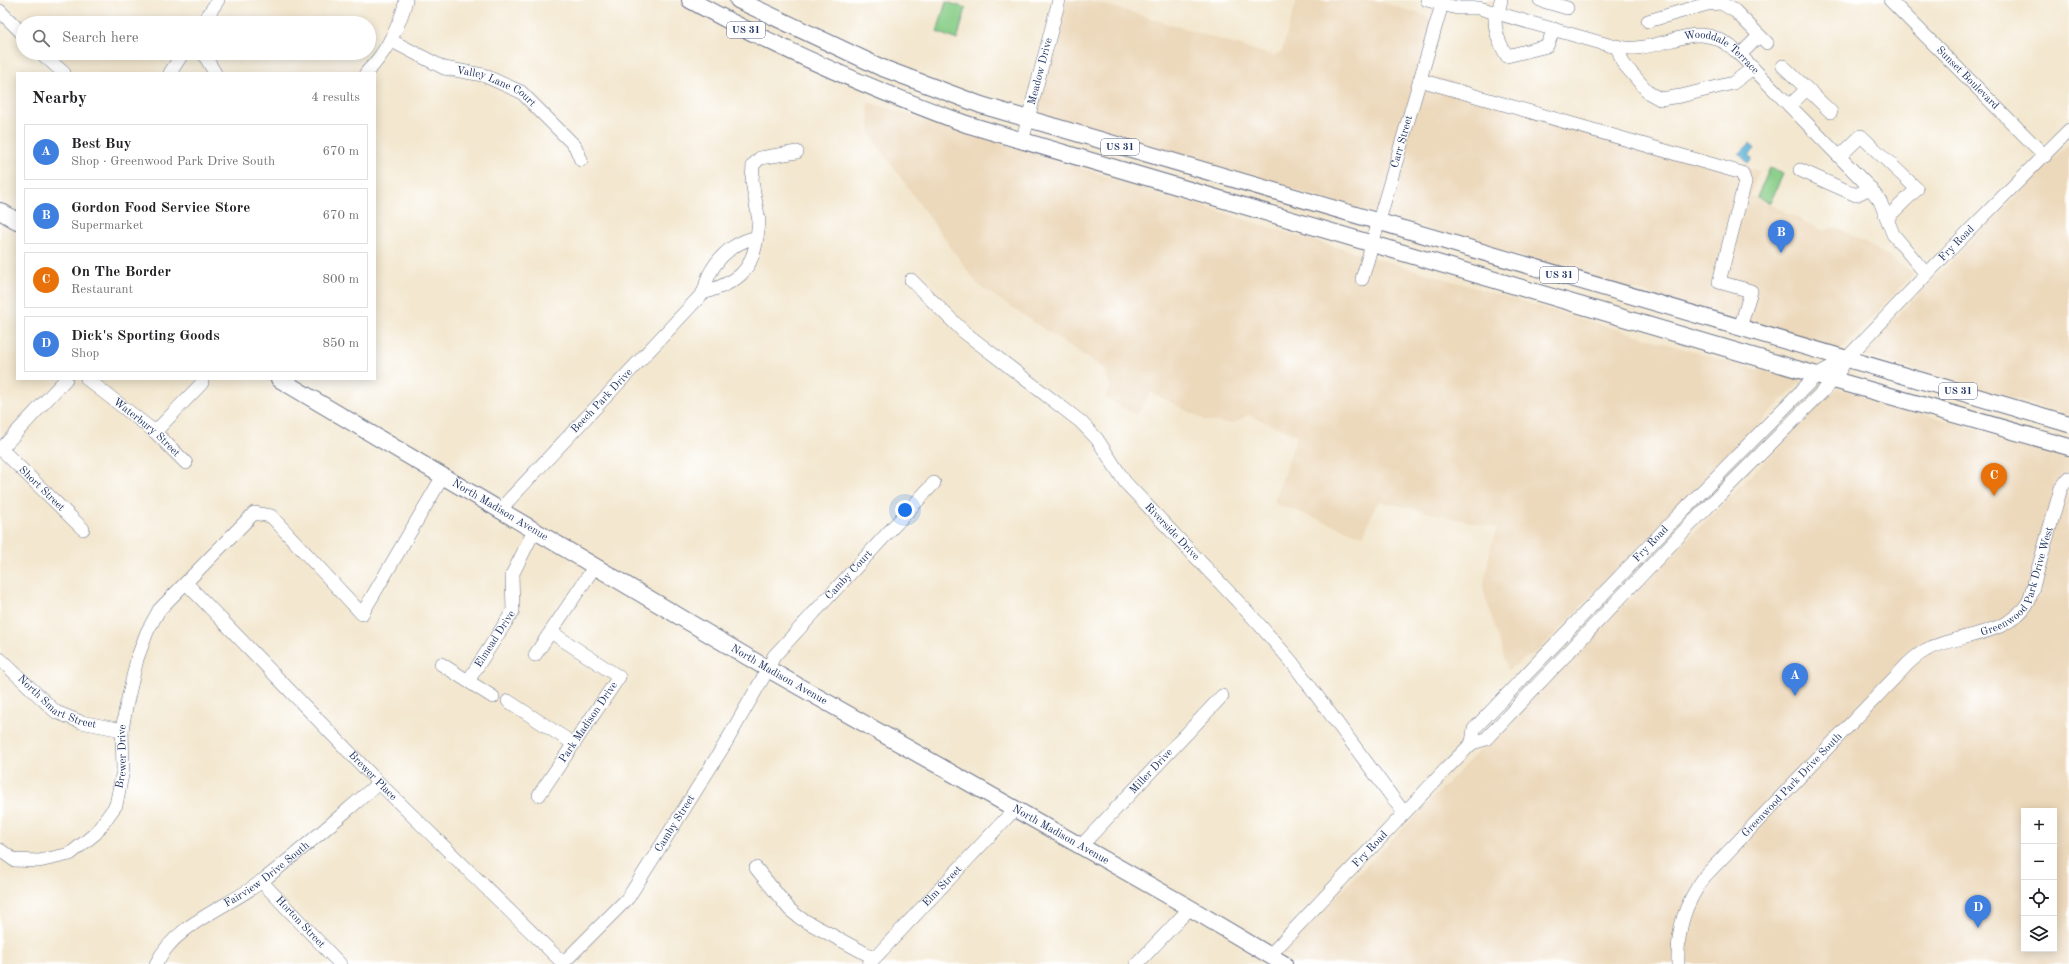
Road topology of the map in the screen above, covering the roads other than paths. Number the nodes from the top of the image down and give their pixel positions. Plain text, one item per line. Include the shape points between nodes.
1 (218, 0) edge
2 (406, 0) edge
3 (690, 0) edge
4 (738, 0) edge
5 (1060, 0) edge
6 (1427, 0) edge
7 (1501, 0) edge
8 (1540, 0) edge
9 (1890, 0) edge
10 (1442, 4) junction
11 (1567, 8) dead end
12 (0, 11) edge
13 (1496, 13) junction
14 (207, 16) edge
15 (1648, 21) dead end
16 (16, 27) edge
17 (1554, 29) junction
18 (390, 40) junction
19 (1617, 46) junction
20 (1740, 54) junction
21 (376, 59) edge
22 (49, 60) edge
23 (178, 60) edge
24 (207, 60) edge
25 (375, 60) edge
26 (1783, 66) dead end
27 (1753, 68) junction
28 (63, 72) edge
29 (171, 72) edge
30 (214, 72) edge
31 (367, 72) edge
32 (1420, 80) junction
33 (1807, 89) junction
34 (1790, 105) junction
35 (1831, 112) dead end
36 (1028, 119) junction
37 (2069, 130) edge
38 (1022, 142) junction
39 (797, 152) dead end
40 (1840, 156) junction
41 (2045, 156) junction
42 (581, 160) dead end
43 (1800, 170) dead end
44 (1870, 188) junction
45 (1887, 218) junction
46 (1378, 222) junction
47 (757, 237) junction
48 (1372, 244) junction
49 (1926, 274) junction
50 (1362, 278) dead end
51 (911, 280) dead end
52 (703, 293) junction
53 (1740, 328) junction
54 (1847, 358) junction
55 (1818, 374) junction
56 (65, 380) edge
57 (88, 380) edge
58 (281, 380) edge
59 (1834, 380) junction
60 (202, 383) dead end
61 (2069, 424) edge
62 (155, 432) junction
63 (2069, 447) edge
64 (0, 449) edge
65 (186, 463) dead end
66 (443, 476) junction
67 (2069, 478) edge
68 (934, 483) dead end
69 (502, 510) junction
70 (83, 529) dead end
71 (535, 529) junction
72 (595, 566) junction
73 (187, 584) junction
74 (551, 632) junction
75 (1954, 640) joint
76 (535, 655) dead end
77 (0, 659) edge
78 (441, 664) dead end
79 (768, 669) junction
80 (468, 681) junction
81 (1222, 696) dead end
82 (493, 697) dead end
83 (508, 701) dead end
84 (122, 730) junction
85 (1472, 743) junction
86 (574, 744) junction
87 (379, 783) junction
88 (539, 795) dead end
89 (1016, 808) junction
90 (1404, 813) junction
91 (1080, 847) junction
92 (0, 850) edge
93 (756, 868) dead end
94 (261, 881) junction
95 (1190, 908) junction
96 (1269, 956) junction
97 (871, 961) edge
98 (156, 964) edge
99 (340, 964) edge
100 (564, 964) edge
101 (1137, 964) edge
102 (1284, 964) edge
103 (1678, 964) edge

1 - 14 street
2 - 18 street via 404,11
3 - 38 main road, US 31 via 803,58 866,86
4 - 36 main road, US 31 via 866,61 981,105
5 - 36 street, Meadow Drive
6 - 10 street, Wooddale Terrace
7 - 13 street
8 - 11 street
9 - 41 street, Sunset Boulevard
10 - 13 street, Wooddale Terrace via 1457,8 1479,8
10 - 32 street, Carr Street
12 - 16 street
13 - 17 street, Wooddale Terrace
13 - 17 street via 1494,28 1507,56 1547,46
15 - 20 street via 1707,4 1721,3 1735,10 1763,40
17 - 19 street, Wooddale Terrace
18 - 21 street
18 - 42 street, Valley Lane Court via 444,68 483,75 521,92 575,146
19 - 20 street, Wooddale Terrace via 1634,49 1688,35 1707,35 1727,43
19 - 27 street via 1623,63 1649,93 1660,98 1681,96 1733,83
20 - 27 street, Wooddale Terrace
22 - 28 street
23 - 29 street
24 - 30 street
25 - 31 street
26 - 33 street
27 - 34 street, Wooddale Terrace
32 - 46 street, Carr Street
32 - 53 street via 1742,173 1745,182 1719,282 1751,291
33 - 34 street
33 - 35 street
34 - 40 street, Wooddale Terrace
36 - 38 street, Meadow Drive
36 - 46 main road, US 31
37 - 41 street, Fry Road
38 - 48 main road, US 31
39 - 47 street, Beech Park Drive via 760,158 753,165 752,181 759,221
40 - 44 street, Wooddale Terrace
40 - 45 street via 1861,136 1917,190
41 - 49 street, Fry Road
43 - 44 street via 1856,194
44 - 45 street, Wooddale Terrace via 1880,201
45 - 49 street, Wooddale Terrace via 1893,234
46 - 48 street, Carr Street
46 - 53 main road, US 31
47 - 52 street, Beech Park Drive via 732,247 718,260 708,276
47 - 52 street, Beech Park Drive via 745,272 727,285
48 - 50 street, Carr Street
48 - 55 main road, US 31
49 - 54 street, Fry Road
51 - 90 street, Riverside Drive via 964,332 1081,422 1125,482 1290,660
52 - 69 street, Beech Park Drive
53 - 54 main road, US 31
54 - 55 street, Fry Road
54 - 59 street, Fry Road
54 - 61 main road, US 31
55 - 59 main road, US 31
55 - 85 street, Fry Road via 1474,729
56 - 64 street
57 - 62 street, Waterbury Street
58 - 66 main road, North Madison Avenue
59 - 63 main road, US 31
59 - 85 street, Fry Road via 1682,533 1486,739
60 - 62 street
62 - 65 street, Waterbury Street
64 - 70 street, Short Street
66 - 69 main road, North Madison Avenue
66 - 73 street, Brewer Drive via 362,614 272,516 254,513
67 - 75 street, Greenwood Park Drive West via 2060,491 2025,608 2010,623
68 - 79 street, Camby Court via 774,656
69 - 71 main road, North Madison Avenue
71 - 72 main road, North Madison Avenue
71 - 80 street, Elmead Drive via 512,574 514,611
72 - 74 street
72 - 79 main road, North Madison Avenue
73 - 84 street, Brewer Drive via 159,610 147,632 131,684
73 - 87 street, Brewer Place
74 - 76 street
74 - 86 street, Park Madison Drive via 619,677
75 - 103 street, Greenwood Park Drive South via 1926,650 1911,661 1705,876 1684,912 1678,940
77 - 84 street, North Smart Street via 56,712 81,722
78 - 80 street
79 - 89 main road, North Madison Avenue
79 - 100 street, Camby Street via 725,744 628,898
80 - 82 street
81 - 91 street, Miller Drive
83 - 86 street
84 - 92 street, Brewer Drive via 123,770 116,805 96,833 70,854 40,861 14,860
85 - 90 street, Fry Road
86 - 88 street, Park Madison Drive
87 - 94 street, Fairview Drive South
87 - 100 street, Brewer Place
89 - 91 main road, North Madison Avenue
89 - 97 street, Elm Street
90 - 96 street, Fry Road
91 - 95 main road, North Madison Avenue
93 - 97 street via 790,910
94 - 98 street, Fairview Drive South via 178,934 163,951
94 - 99 street, Horton Street
95 - 96 main road, North Madison Avenue
95 - 101 street
96 - 102 main road, North Madison Avenue

